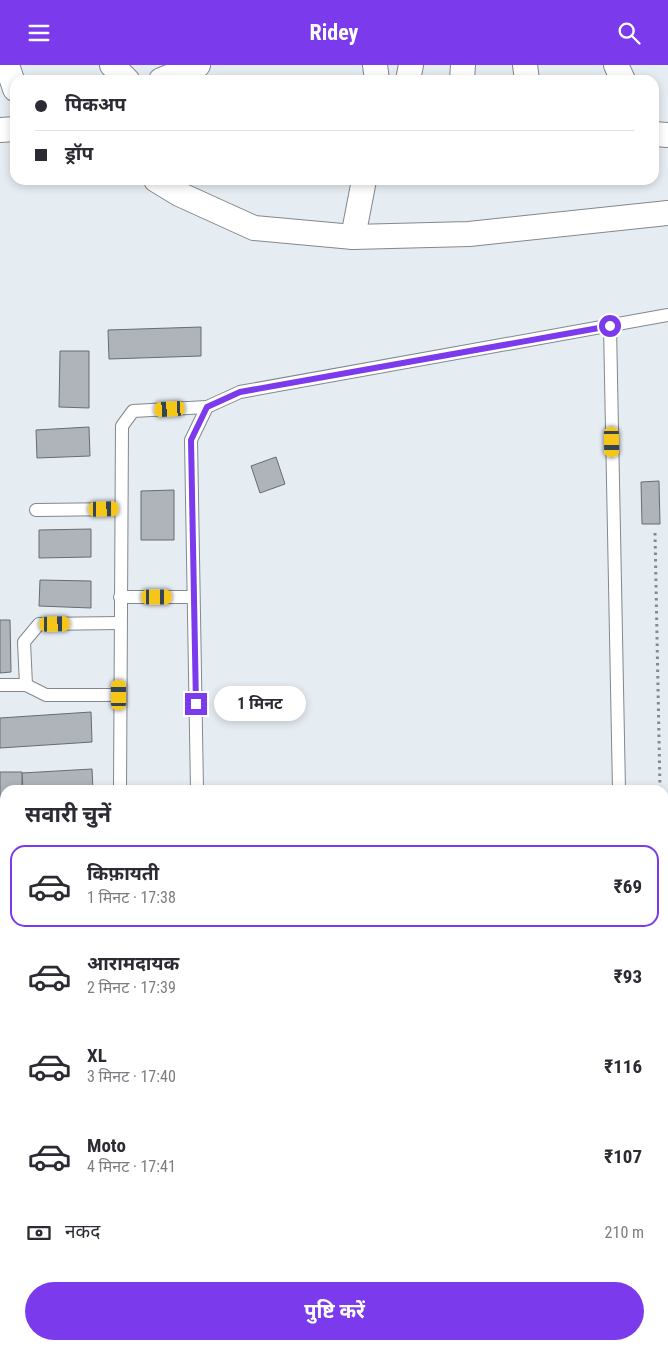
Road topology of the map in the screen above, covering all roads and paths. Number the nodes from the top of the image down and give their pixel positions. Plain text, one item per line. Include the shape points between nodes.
1 (112, 65) edge
2 (198, 65) edge
3 (122, 75) edge
4 (173, 75) edge
5 (164, 185) edge
6 (363, 185) edge
7 (668, 213) edge
8 (353, 237) junction
9 (668, 315) edge
10 (610, 326) junction
11 (207, 407) junction
12 (121, 509) junction
13 (36, 510) dead end
14 (655, 533) dead end
15 (120, 597) junction
16 (193, 597) junction
17 (120, 623) junction
18 (0, 685) edge
19 (26, 685) junction
20 (119, 695) junction
21 (120, 785) edge
22 (197, 785) edge
23 (619, 785) edge
24 (660, 785) edge

1 - 3 street
2 - 4 street
5 - 8 street via 254,228
6 - 8 street
7 - 8 street via 470,234
9 - 10 lane
10 - 11 lane via 240,392
10 - 23 lane
11 - 12 lane via 133,411 122,426
11 - 16 lane via 191,440
12 - 13 lane
12 - 15 lane
14 - 24 path
15 - 16 lane
15 - 17 lane
16 - 22 lane
17 - 19 lane via 39,625 24,642
17 - 20 lane
18 - 19 lane
19 - 20 lane via 46,695
20 - 21 lane

